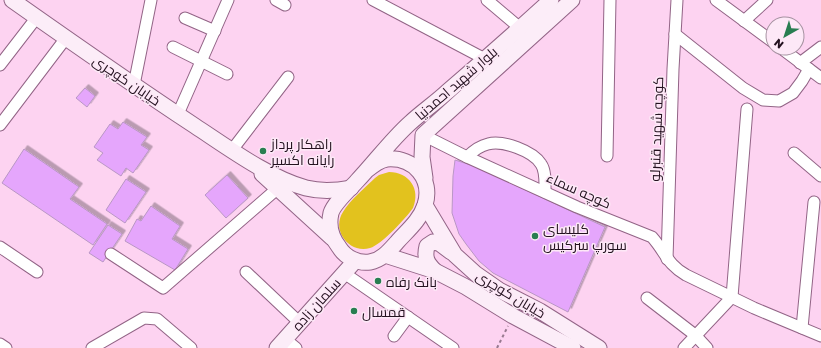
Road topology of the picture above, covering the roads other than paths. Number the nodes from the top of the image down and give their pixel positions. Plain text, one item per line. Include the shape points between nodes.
1 (12, 0) edge
2 (150, 0) edge
3 (228, 0) edge
4 (373, 0) edge
5 (487, 0) edge
6 (551, 0) edge
7 (572, 0) edge
8 (610, 0) edge
9 (677, 0) edge
10 (716, 0) edge
11 (767, 0) edge
12 (37, 17) junction
13 (185, 18) dead end
14 (744, 21) junction
15 (520, 28) junction
16 (215, 31) junction
17 (675, 34) junction
18 (765, 36) edge
19 (66, 38) junction
20 (173, 47) dead end
21 (821, 47) edge
22 (791, 56) edge
23 (484, 59) junction
24 (202, 61) junction
25 (0, 66) edge
26 (805, 66) junction
27 (227, 74) dead end
28 (288, 77) dead end
29 (821, 78) edge
30 (134, 85) junction
31 (747, 109) dead end
32 (178, 114) junction
33 (410, 124) junction
34 (0, 125) edge
35 (423, 135) junction
36 (794, 153) dead end
37 (238, 154) junction
38 (607, 156) dead end
39 (467, 157) junction
40 (366, 171) junction
41 (821, 176) edge
42 (425, 178) junction
43 (278, 188) junction
44 (351, 188) junction
45 (545, 192) junction
46 (814, 202) dead end
47 (425, 205) junction
48 (332, 238) junction
49 (0, 247) edge
50 (111, 254) dead end
51 (385, 255) junction
52 (455, 255) junction
53 (667, 260) junction
54 (355, 261) junction
55 (435, 271) junction
56 (36, 272) dead end
57 (246, 272) dead end
58 (344, 273) junction
59 (732, 297) junction
60 (647, 298) dead end
61 (408, 317) junction
62 (300, 323) junction
63 (802, 328) junction
64 (394, 336) dead end
65 (695, 336) junction
66 (821, 336) edge
67 (0, 344) edge
68 (286, 345) edge
69 (6, 348) edge
70 (92, 348) edge
71 (191, 348) edge
72 (453, 348) edge
73 (573, 348) edge
74 (599, 348) edge
75 (684, 348) edge
76 (707, 348) edge

1 - 12 main road, خیابان کوچری
2 - 30 street
3 - 16 street
4 - 23 street
5 - 15 street
6 - 15 main road, بلوار شهید احمدنیا
7 - 35 main road, بلوار شهید احمدنیا
8 - 38 street
9 - 17 street, کوچه شهید قنبرلو
10 - 14 street
11 - 14 street
12 - 19 main road, خیابان کوچری
12 - 25 street
13 - 16 street
14 - 18 street
15 - 23 main road, بلوار شهید احمدنیا
16 - 24 street
17 - 26 street via 743,88 763,100 779,101 793,93 802,82
17 - 53 street, کوچه شهید قنبرلو
19 - 30 main road, خیابان کوچری
19 - 34 street
20 - 24 street
21 - 26 street
22 - 26 street
23 - 33 main road, بلوار شهید احمدنیا
24 - 27 street
24 - 32 street
26 - 29 street
28 - 37 street
30 - 32 main road, خیابان کوچری
31 - 59 street
32 - 37 main road, خیابان کوچری
33 - 35 main road via 405,135 407,140 416,141
33 - 40 main road, بلوار شهید احمدنیا
35 - 39 street, کوچه سماء
35 - 42 main road, بلوار شهید احمدنیا via 422,157
36 - 41 street
37 - 43 main road, خیابان کوچری
37 - 44 main road, خیابان کوچری via 279,177 305,187 322,191
39 - 45 street, کوچه سماء
39 - 45 street via 478,148 489,144 508,145 531,154 542,164
40 - 42 main road via 386,159 402,160 414,166
40 - 44 main road
42 - 47 main road
43 - 48 main road, خیابان کوچری
43 - 50 street via 163,288
44 - 48 main road via 331,212
45 - 53 street, کوچه سماء via 652,237
46 - 63 street
47 - 51 main road via 418,220
47 - 52 main road, خیابان کوچری
48 - 54 main road via 341,250
49 - 56 street
51 - 54 main road via 369,262
51 - 55 main road, خیابان کوچری
52 - 55 main road via 439,243 433,242 427,246 427,262
52 - 74 main road, خیابان کوچری via 499,290 540,311
53 - 59 street, کوچه سماء via 686,275
54 - 58 main road, سلمان زاده
55 - 73 main road, خیابان کوچری
57 - 62 street
58 - 61 street
58 - 62 main road, سلمان زاده
59 - 63 street, کوچه سماء
59 - 65 street
60 - 65 street
61 - 64 street
61 - 72 street
62 - 68 main road, سلمان زاده
63 - 66 street, کوچه سماء
65 - 75 street
65 - 76 street
67 - 69 street
70 - 71 street via 144,318 157,319

